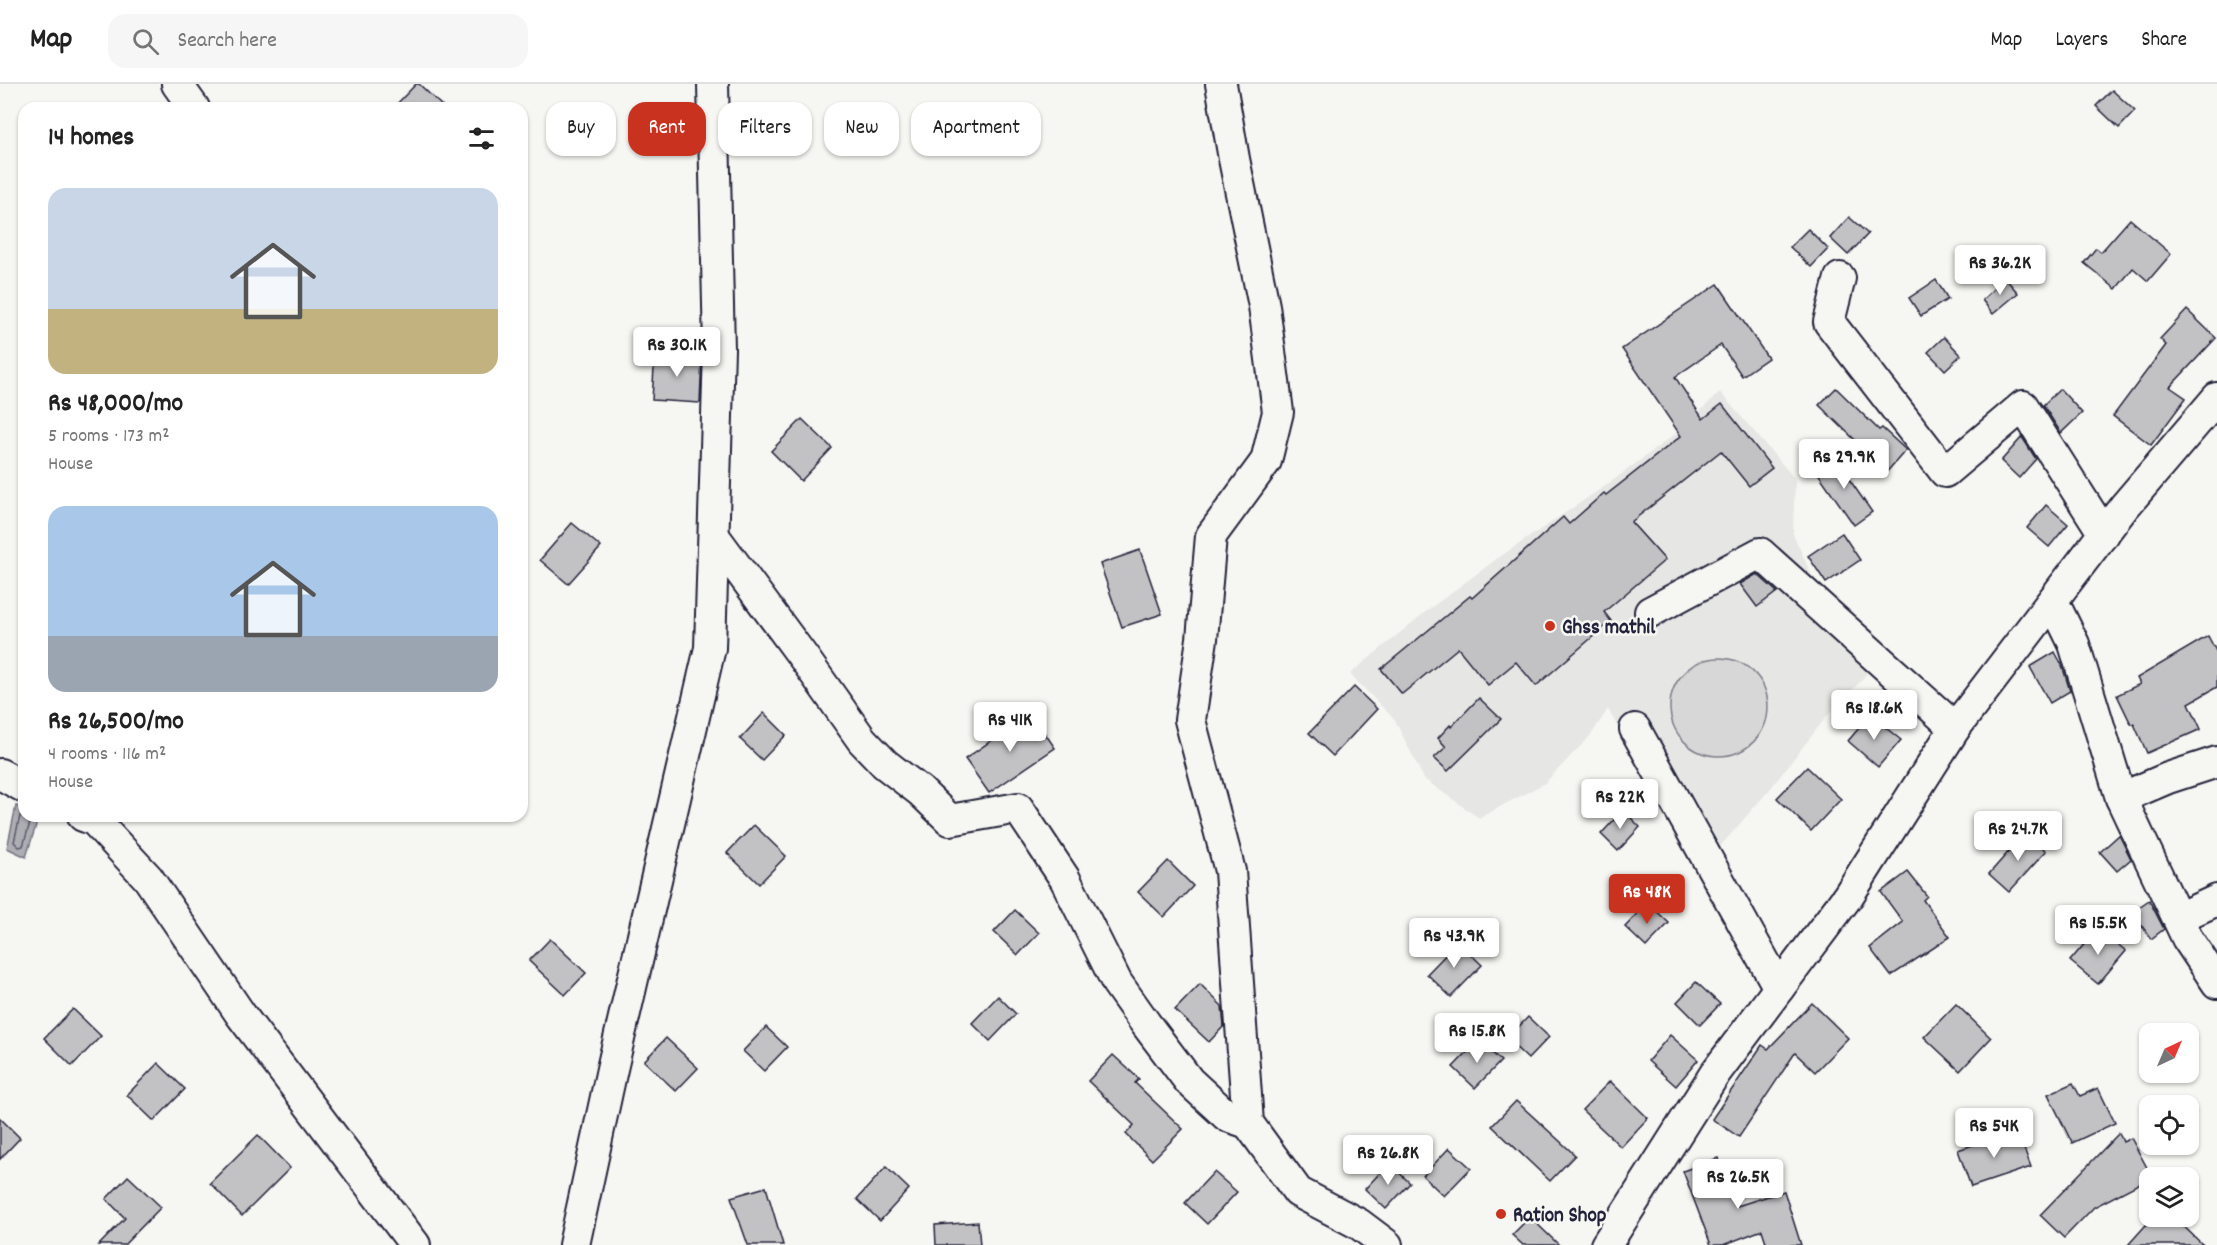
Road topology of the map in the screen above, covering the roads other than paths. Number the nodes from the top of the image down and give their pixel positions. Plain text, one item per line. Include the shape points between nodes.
1 (177, 84) edge
2 (713, 84) edge
3 (1221, 84) edge
4 (190, 102) edge
5 (1840, 278) dead end
6 (2217, 398) edge
7 (2104, 534) junction
8 (714, 536) junction
9 (2053, 601) junction
10 (1650, 612) dead end
11 (1955, 728) junction
12 (1635, 729) dead end
13 (2217, 762) edge
14 (0, 774) edge
15 (18, 784) edge
16 (2121, 798) junction
17 (96, 822) edge
18 (2217, 900) edge
19 (2178, 918) junction
20 (2217, 983) edge
21 (1779, 988) junction
22 (1248, 1123) junction
23 (415, 1245) edge
24 (574, 1245) edge
25 (1387, 1245) edge
26 (1606, 1245) edge

1 - 4 street
2 - 8 street via 719,349
3 - 22 street via 1264,306 1278,412 1266,461 1211,536 1190,720 1230,871
5 - 7 street via 1829,322 1945,472 2023,406
6 - 7 street
7 - 9 street
8 - 22 street via 862,740 885,764 950,820 1018,808 1065,879 1117,983 1146,1024 1196,1088 1227,1116
8 - 24 street via 710,648
9 - 11 street
9 - 16 street via 2074,644
10 - 11 street via 1760,553
11 - 21 street via 1848,896
12 - 21 street
13 - 16 street
14 - 15 street
16 - 19 street
17 - 23 street via 148,878 242,1014
18 - 19 street
19 - 20 street
21 - 26 street via 1716,1072
22 - 25 street via 1298,1191 1359,1224

